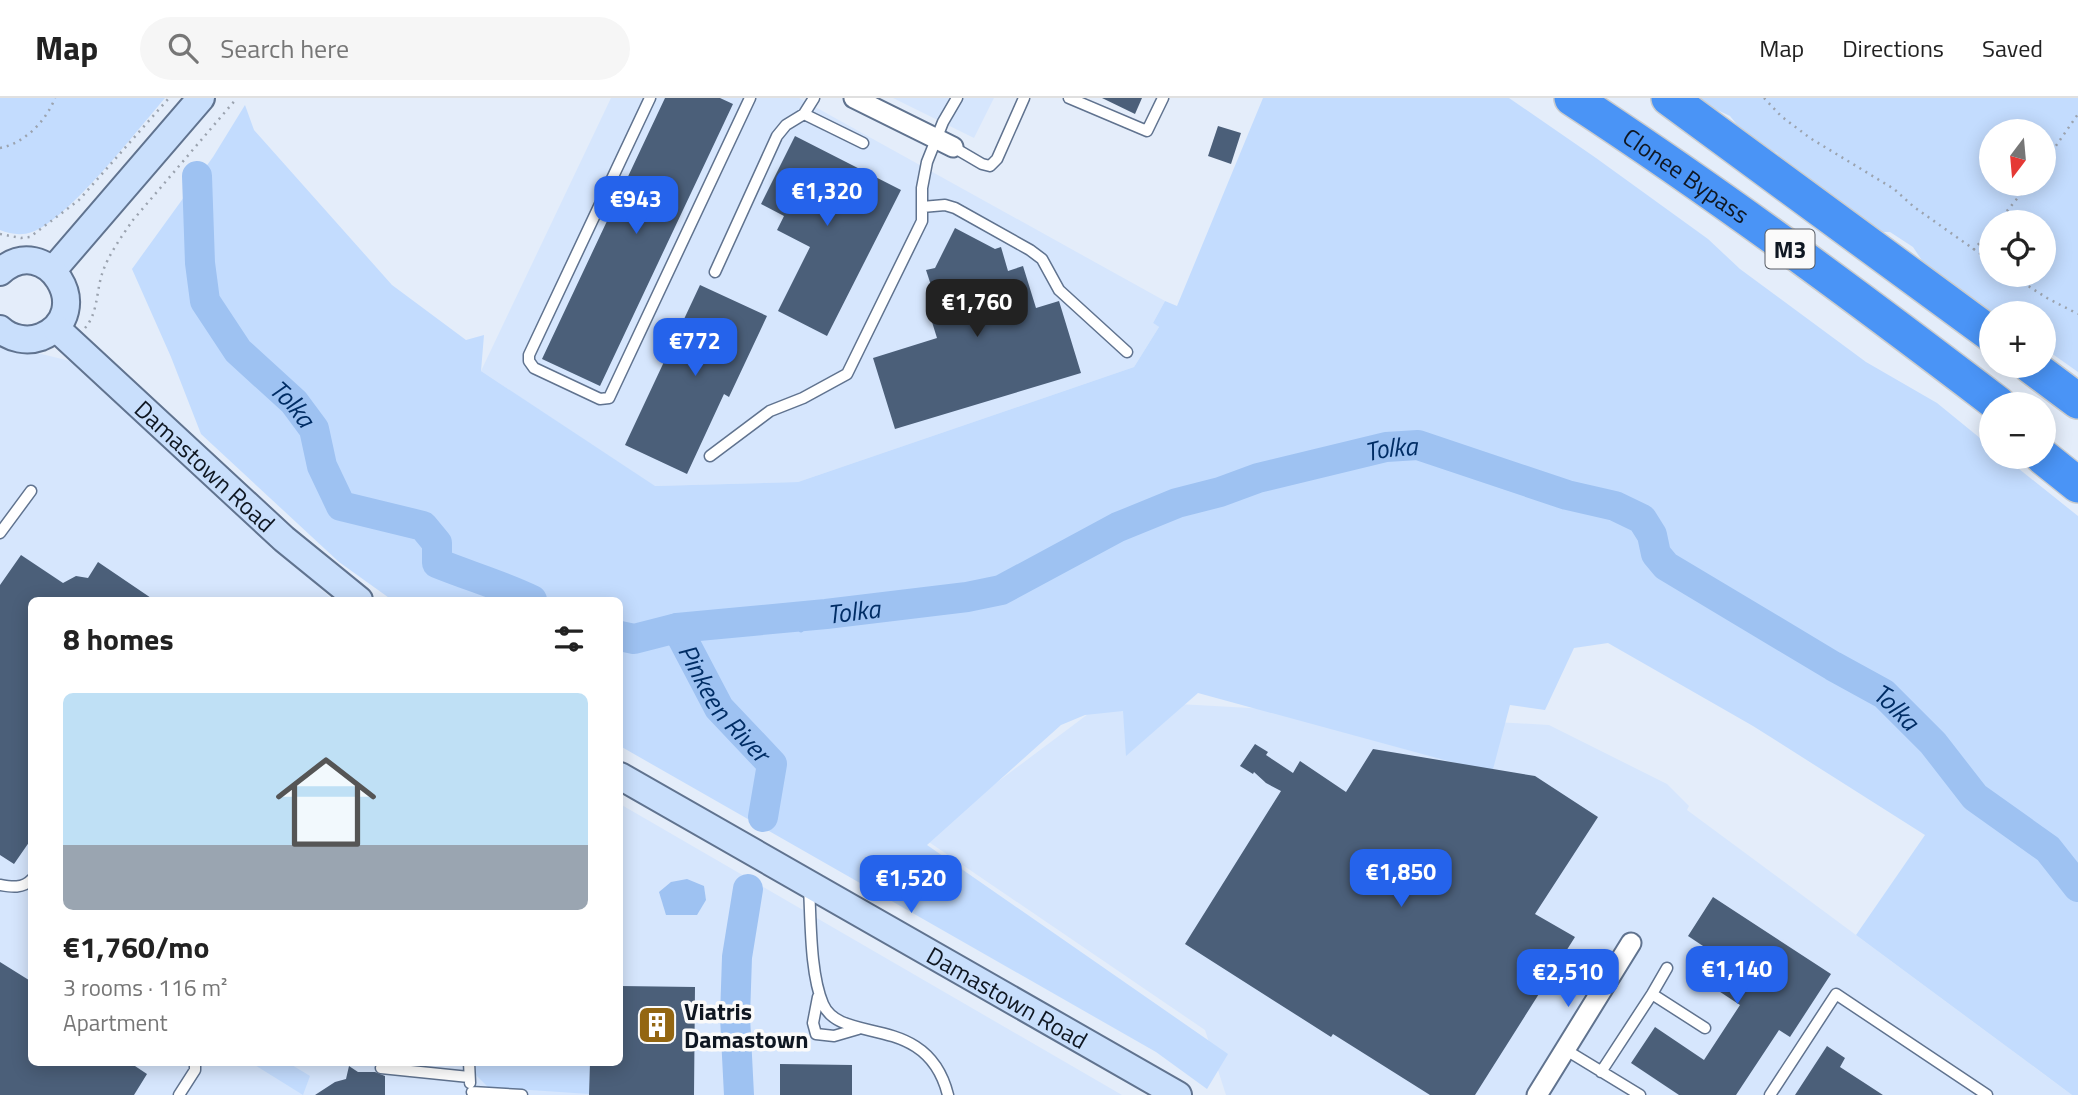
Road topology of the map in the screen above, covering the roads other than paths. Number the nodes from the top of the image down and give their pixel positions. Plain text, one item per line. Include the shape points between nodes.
1 (201, 98) edge
2 (650, 98) edge
3 (750, 98) edge
4 (814, 98) edge
5 (854, 98) edge
6 (957, 98) edge
7 (1024, 98) edge
8 (1069, 98) edge
9 (1163, 98) edge
10 (1670, 98) edge
11 (1574, 99) edge
12 (804, 114) junction
13 (863, 143) dead end
14 (944, 143) junction
15 (922, 207) junction
16 (53, 270) junction
17 (0, 272) edge
18 (715, 272) dead end
19 (1979, 311) edge
20 (1979, 325) edge
21 (0, 330) edge
22 (64, 335) junction
23 (1127, 352) dead end
24 (2056, 366) edge
25 (2047, 378) edge
26 (2078, 382) edge
27 (1982, 392) edge
28 (2078, 401) edge
29 (1979, 405) edge
30 (2056, 449) edge
31 (710, 456) dead end
32 (2078, 466) edge
33 (2056, 467) edge
34 (2078, 485) edge
35 (31, 491) dead end
36 (5, 518) edge
37 (0, 533) edge
38 (355, 597) edge
39 (623, 778) edge
40 (28, 883) edge
41 (808, 884) junction
42 (0, 885) edge
43 (1631, 943) dead end
44 (1667, 968) dead end
45 (818, 990) junction
46 (1652, 994) junction
47 (862, 1028) junction
48 (1705, 1028) dead end
49 (1566, 1050) junction
50 (195, 1066) edge
51 (469, 1066) edge
52 (381, 1068) dead end
53 (1601, 1072) junction
54 (469, 1077) junction
55 (472, 1094) edge
56 (179, 1095) edge
57 (522, 1095) edge
58 (948, 1095) edge
59 (1178, 1095) edge
60 (1537, 1095) edge
61 (1640, 1095) edge
62 (1770, 1095) edge
63 (1987, 1095) edge

1 - 16 street
2 - 3 lane via 529,355 534,368 600,399 609,398
4 - 12 lane
5 - 14 street
6 - 14 lane
7 - 14 lane via 990,166
8 - 9 lane via 1147,131
10 - 19 highway via 1757,151
10 - 20 highway, M3
11 - 27 highway, Clonee Bypass / M3 via 1848,290
11 - 29 highway via 1847,300
12 - 13 lane
12 - 18 lane via 777,136
14 - 15 lane via 927,162
15 - 23 lane via 955,208 1030,250 1048,267 1059,290
15 - 31 lane via 922,221 847,374 770,411
16 - 17 street via 41,263 19,262
16 - 22 street via 66,297
21 - 22 street via 19,339
22 - 38 street, Damastown Road via 284,539
24 - 26 highway
25 - 28 highway
30 - 32 highway
33 - 34 highway
35 - 36 lane
36 - 37 lane
39 - 41 street, Damastown Road
40 - 42 lane
41 - 45 lane
41 - 59 street, Damastown Road
43 - 49 street
44 - 46 lane
45 - 47 lane via 830,1016
45 - 47 lane via 816,1034 834,1036
46 - 48 lane
46 - 53 lane
47 - 58 lane via 901,1038 923,1052 940,1072
49 - 53 lane
49 - 60 street
50 - 56 lane
51 - 54 lane
52 - 54 lane
53 - 61 lane
54 - 55 lane
55 - 57 lane
62 - 63 lane via 1836,993

